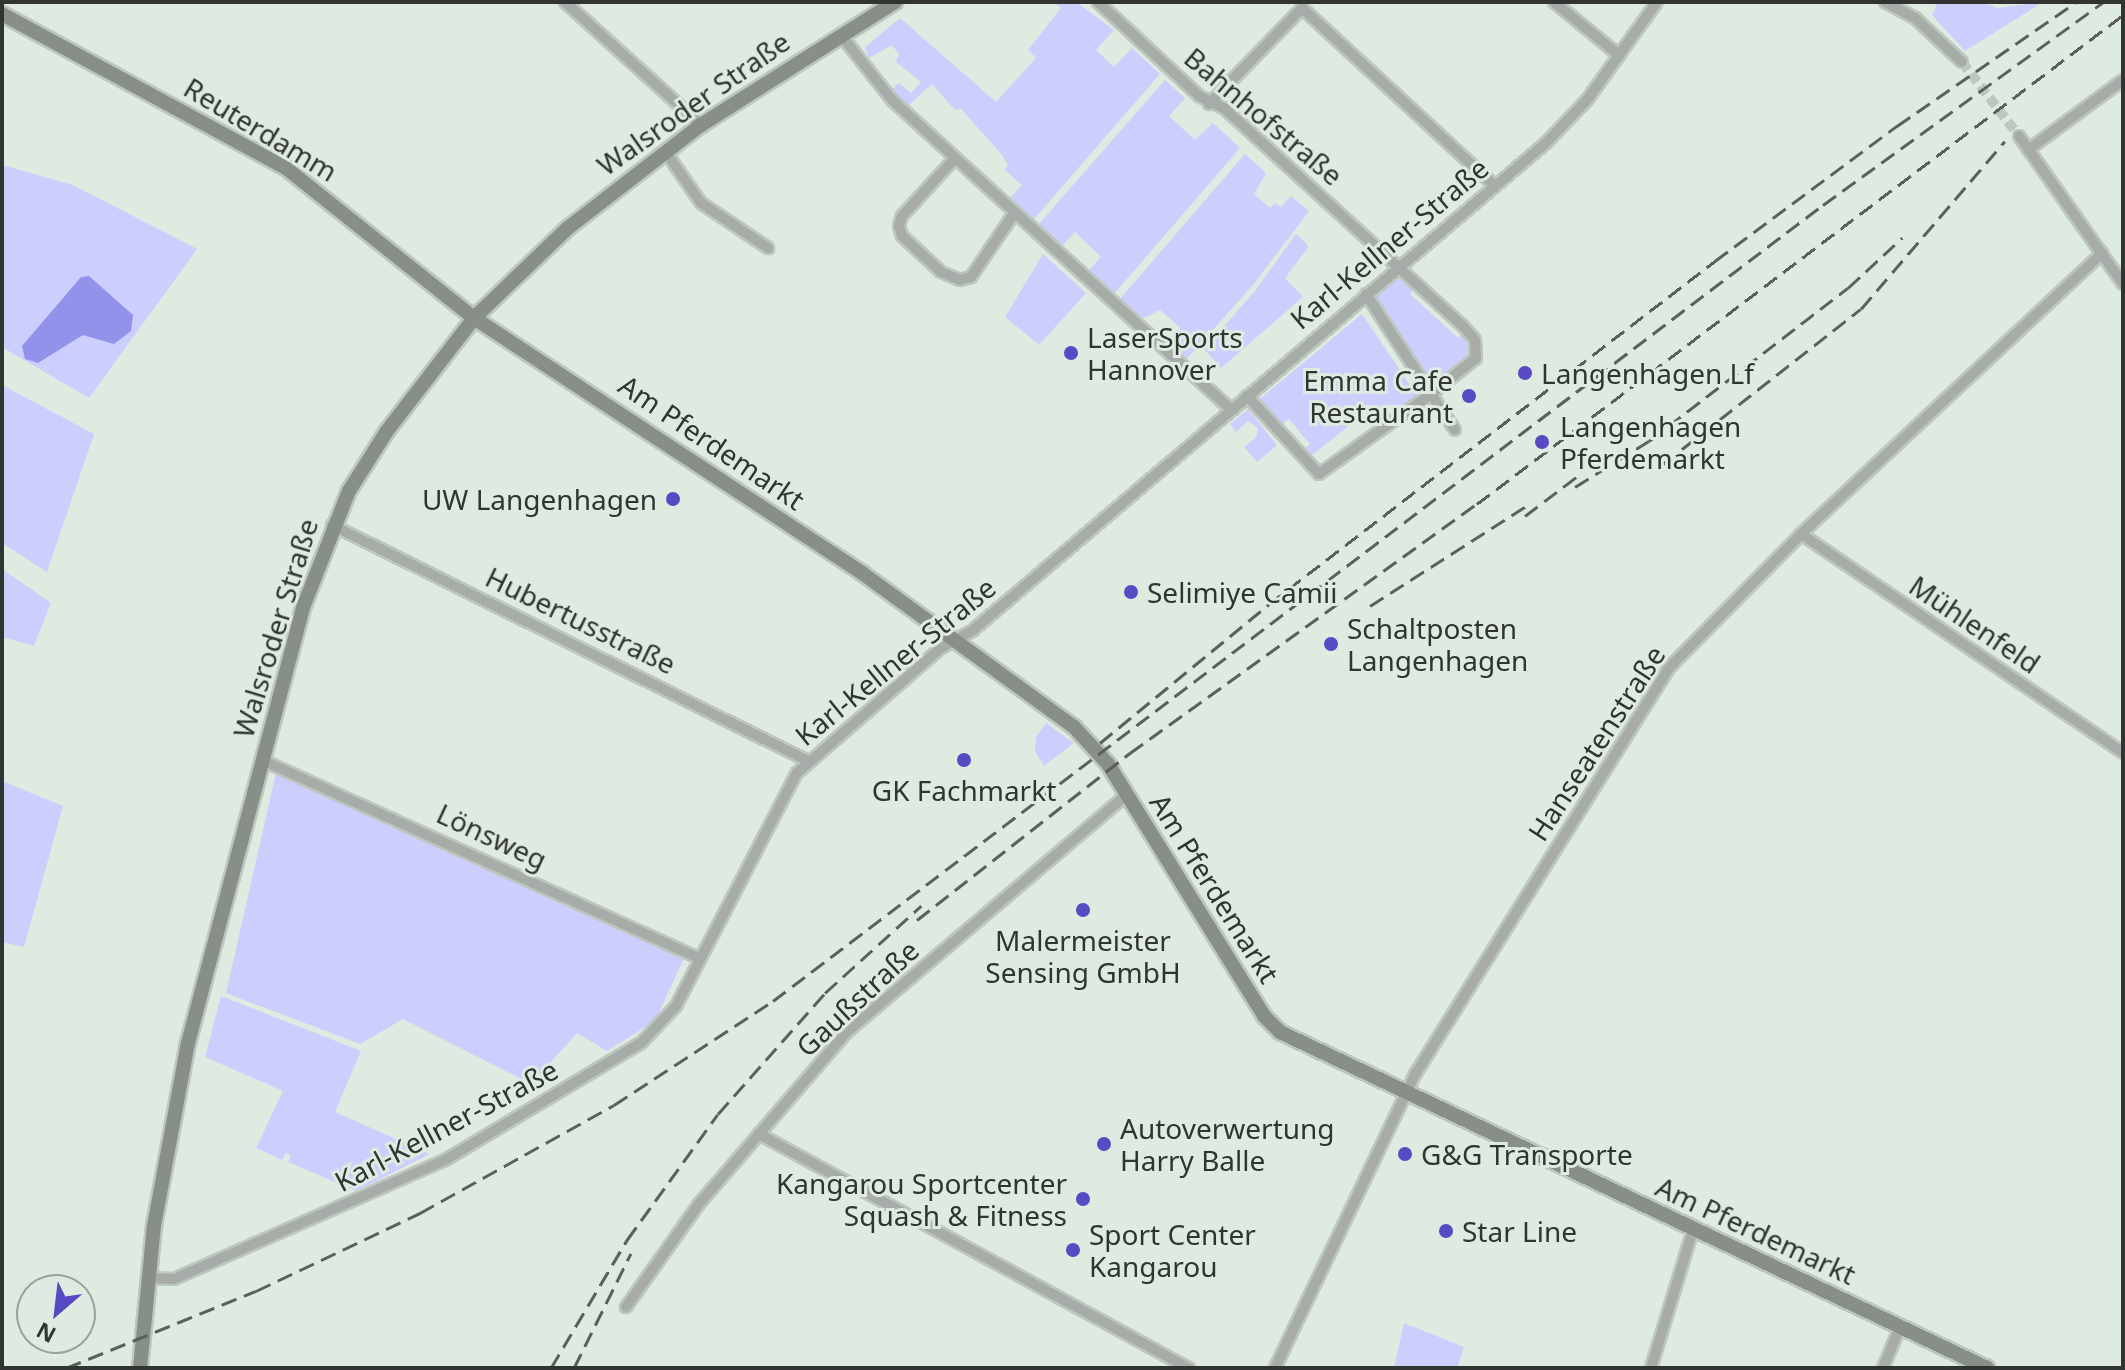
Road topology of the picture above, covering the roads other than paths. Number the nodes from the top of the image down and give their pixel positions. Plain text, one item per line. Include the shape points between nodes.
1 (565, 2) edge
2 (895, 2) edge
3 (1098, 2) edge
4 (1554, 2) edge
5 (1657, 2) edge
6 (1885, 2) edge
7 (1302, 5) edge
8 (2, 14) edge
9 (841, 35) junction
10 (1619, 55) junction
11 (1962, 62) tunnel mouth
12 (2123, 80) edge
13 (1209, 104) junction
14 (701, 125) junction
15 (2019, 136) tunnel mouth
16 (2028, 150) junction
17 (665, 151) junction
18 (955, 158) junction
19 (1494, 185) junction
20 (1015, 212) junction
21 (768, 248) dead end
22 (2102, 253) junction
23 (1398, 267) junction
24 (2123, 284) edge
25 (1366, 294) junction
26 (474, 318) junction
27 (1431, 394) junction
28 (1247, 396) junction
29 (1231, 410) junction
30 (1455, 430) dead end
31 (332, 525) junction
32 (1801, 534) junction
33 (956, 640) junction
34 (2123, 753) edge
35 (262, 760) junction
36 (808, 761) junction
37 (1126, 795) junction
38 (700, 959) junction
39 (1406, 1094) junction
40 (759, 1134) junction
41 (1693, 1230) junction
42 (148, 1278) junction
43 (626, 1307) dead end
44 (1900, 1327) junction
45 (140, 1368) edge
46 (1189, 1368) edge
47 (1275, 1368) edge
48 (1651, 1368) edge
49 (1883, 1368) edge
50 (1987, 1368) edge

1 - 14 street
2 - 9 street, Walsroder Straße
3 - 13 street, Bahnhofstraße
4 - 10 street
5 - 10 street, Karl-Kellner-Straße
6 - 11 street via 1924,25
7 - 13 street
7 - 19 street
8 - 26 street, Reuterdamm via 286,168
9 - 14 street, Walsroder Straße
9 - 18 street via 868,76
10 - 19 street, Karl-Kellner-Straße via 1567,122
12 - 16 street
13 - 23 street, Bahnhofstraße via 1224,108
14 - 17 street, Walsroder Straße
15 - 16 street
16 - 22 street
17 - 21 street via 701,203
17 - 26 street, Walsroder Straße via 568,228
18 - 20 street
18 - 20 street via 902,216 899,226 902,236 941,272 960,280 971,277
19 - 23 street, Karl-Kellner-Straße
20 - 29 street
22 - 24 street
22 - 32 street, Hanseatenstraße
23 - 25 street, Karl-Kellner-Straße
23 - 27 street, Bahnhofstraße via 1462,325 1479,351
25 - 27 street
25 - 28 street, Karl-Kellner-Straße
26 - 31 street, Walsroder Straße via 368,458
26 - 33 street, Am Pferdemarkt
27 - 28 street via 1319,474
27 - 30 street
28 - 29 street, Karl-Kellner-Straße
29 - 33 street, Karl-Kellner-Straße
31 - 35 street, Walsroder Straße
31 - 36 street, Hubertusstraße
32 - 34 street, Mühlenfeld
32 - 39 street, Hanseatenstraße via 1678,658 1645,702
33 - 36 street, Karl-Kellner-Straße
33 - 37 street, Am Pferdemarkt via 1088,739
35 - 38 street, Lönsweg
35 - 42 street, Walsroder Straße via 174,1107
36 - 38 street, Karl-Kellner-Straße
37 - 39 street, Am Pferdemarkt via 1264,1016 1296,1043
37 - 40 street, Gaußstraße via 847,1032
38 - 42 street, Karl-Kellner-Straße via 662,1024 542,1105 447,1159 306,1225 174,1279
39 - 41 street, Am Pferdemarkt
39 - 47 street, Hanseatenstraße
40 - 43 street, Gaußstraße via 699,1204
40 - 46 street
41 - 44 street, Am Pferdemarkt
41 - 48 street
42 - 45 street, Walsroder Straße
44 - 49 street
44 - 50 street, Am Pferdemarkt

